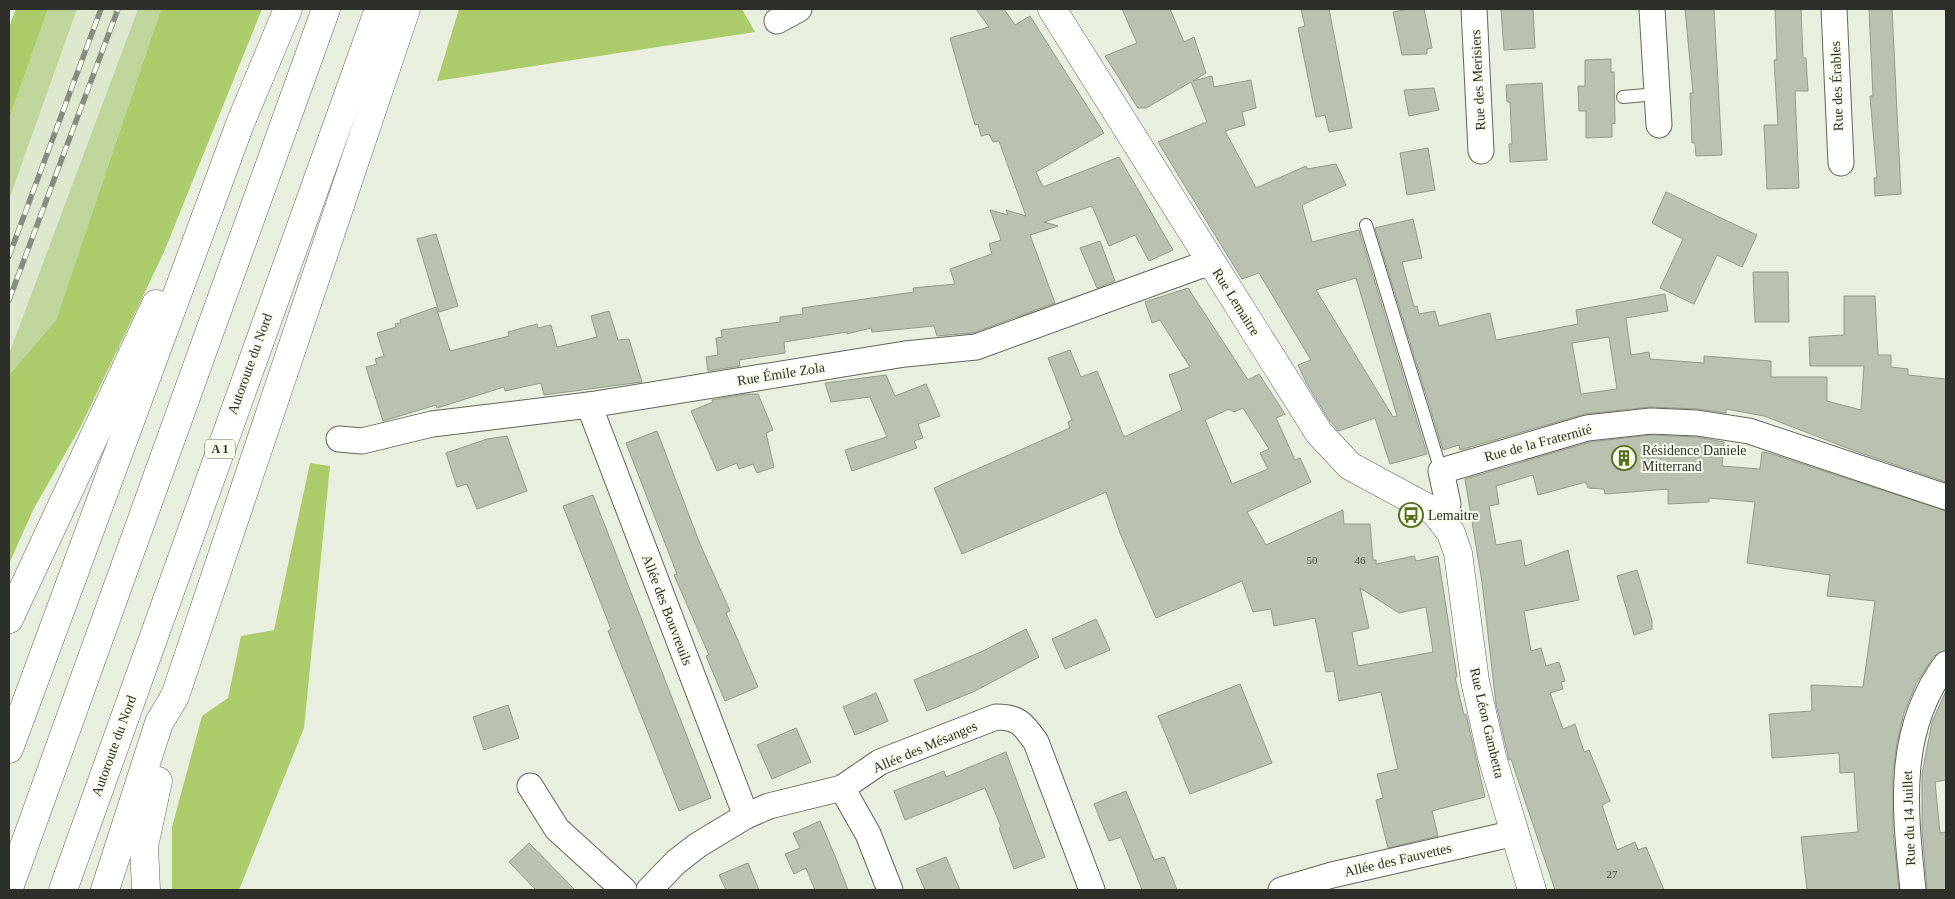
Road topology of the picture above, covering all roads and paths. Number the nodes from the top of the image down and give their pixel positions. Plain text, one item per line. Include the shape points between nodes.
1 (288, 9) edge
2 (326, 9) edge
3 (379, 9) edge
4 (406, 9) edge
5 (1052, 9) edge
6 (1474, 9) edge
7 (1652, 9) edge
8 (1834, 9) edge
9 (1657, 94) junction
10 (1623, 97) dead end
11 (240, 124) junction
12 (1659, 125) dead end
13 (1481, 150) dead end
14 (1841, 163) dead end
15 (1366, 226) dead end
16 (1212, 263) junction
17 (589, 405) junction
18 (338, 439) dead end
19 (1441, 471) junction
20 (1946, 497) edge
21 (1444, 520) junction
22 (9, 618) edge
23 (1946, 664) edge
24 (175, 696) junction
25 (9, 749) edge
26 (530, 786) dead end
27 (842, 788) junction
28 (746, 816) junction
29 (1515, 833) junction
30 (9, 888) edge
31 (63, 890) edge
32 (105, 890) edge
33 (146, 890) edge
34 (624, 890) edge
35 (649, 890) edge
36 (890, 890) edge
37 (1092, 890) edge
38 (1281, 890) edge
39 (1532, 890) edge
40 (1912, 890) edge

1 - 11 main road
2 - 30 main road
3 - 31 main road, Autoroute du Nord / A 1
4 - 24 main road
5 - 16 main road, Rue Lemaitre
6 - 13 street, Rue des Merisiers
7 - 9 street
8 - 14 street, Rue des Érables
9 - 10 lane
9 - 12 street
11 - 22 main road
11 - 25 main road
15 - 19 lane
16 - 17 street, Rue Émile Zola via 976,346 905,354
16 - 21 main road, Rue Lemaitre via 1302,409 1336,454 1350,466
17 - 18 street, Rue Émile Zola via 432,424 362,441
17 - 28 street, Allée des Bouvreuils
19 - 20 street, Rue de la Fraternité via 1586,428 1651,421 1697,423 1749,431
19 - 21 street via 1448,504
21 - 29 main road, Rue Léon Gambetta via 1458,553 1475,681 1492,757
23 - 40 street, Rue du 14 Juillet via 1921,710 1905,777
24 - 32 main road via 159,723
24 - 33 main road via 173,730 152,803 144,846
26 - 34 street via 557,829
27 - 28 street, Allée des Mésanges via 769,806
27 - 36 street via 868,834
27 - 37 street, Allée des Mésanges via 880,762 996,717 1011,717 1024,726 1036,742
28 - 35 street, Allée des Mésanges via 698,845
29 - 38 street, Allée des Fauvettes
29 - 39 main road, Rue Léon Gambetta

